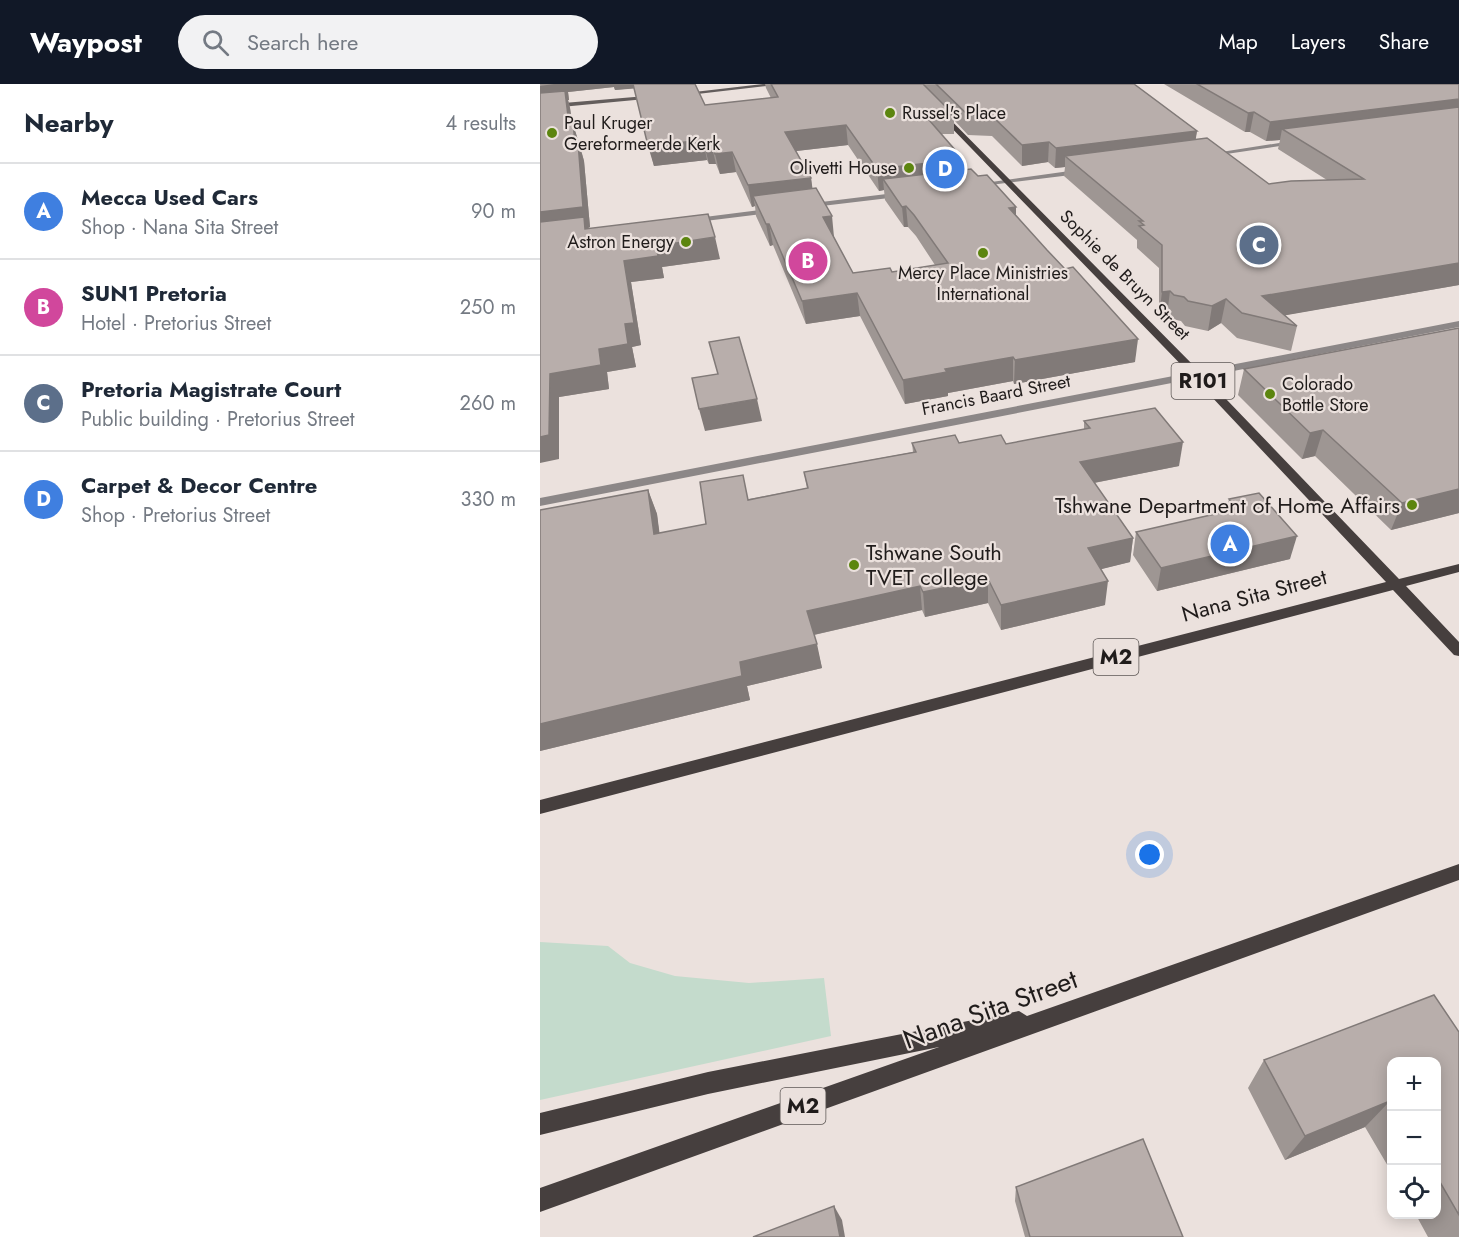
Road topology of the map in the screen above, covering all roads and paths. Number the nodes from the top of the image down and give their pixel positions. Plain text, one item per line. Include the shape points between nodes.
1 (781, 84) edge
2 (912, 84) edge
3 (675, 94) edge
4 (663, 95) edge
5 (540, 107) edge
6 (1311, 141) edge
7 (1197, 156) edge
8 (1095, 169) edge
9 (1005, 181) junction
10 (959, 187) edge
11 (913, 193) edge
12 (792, 208) edge
13 (780, 209) edge
14 (678, 222) edge
15 (1459, 324) edge
16 (1197, 375) junction
17 (540, 502) edge
18 (1459, 568) edge
19 (1397, 584) junction
20 (1459, 651) edge
21 (540, 807) edge
22 (1459, 872) edge
23 (1066, 1012) junction
24 (540, 1125) edge
25 (540, 1200) edge

1 - 3 main road
2 - 9 main road, Sophie de Bruyn Street / R101
4 - 5 main road
6 - 7 street
8 - 9 street
9 - 10 street
9 - 16 main road, Sophie de Bruyn Street / R101
11 - 12 street
13 - 14 street
15 - 16 street, Francis Baard Street
16 - 17 street, Francis Baard Street
16 - 19 main road, Sophie de Bruyn Street / R101
18 - 19 main road, Nana Sita Street / M2
19 - 20 main road, Sophie de Bruyn Street / R101
19 - 21 main road, Nana Sita Street / M2
22 - 23 main road, Nana Sita Street / M2
23 - 24 main road via 708,1083
23 - 25 main road, Nana Sita Street / M2

